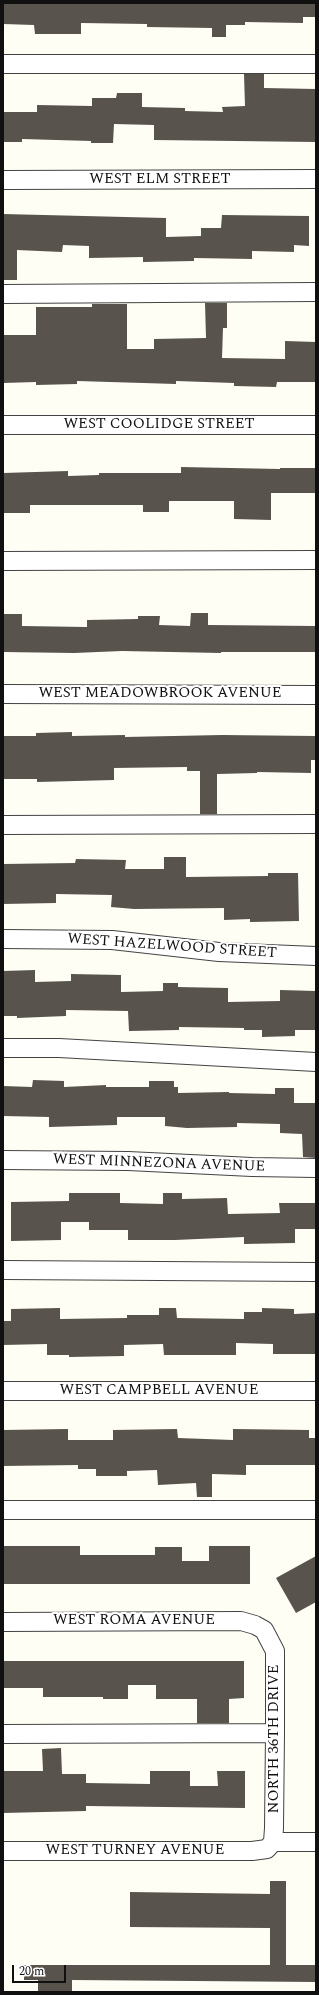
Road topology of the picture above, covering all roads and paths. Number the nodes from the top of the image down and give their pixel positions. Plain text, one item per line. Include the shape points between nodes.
1 (3, 64) edge
2 (316, 64) edge
3 (316, 179) edge
4 (3, 180) edge
5 (316, 292) edge
6 (3, 294) edge
7 (3, 425) edge
8 (316, 426) edge
9 (316, 560) edge
10 (3, 561) edge
11 (3, 694) edge
12 (316, 695) edge
13 (316, 824) edge
14 (3, 825) edge
15 (3, 939) edge
16 (316, 956) edge
17 (3, 1048) edge
18 (316, 1062) edge
19 (3, 1160) edge
20 (316, 1168) edge
21 (3, 1270) edge
22 (316, 1272) edge
23 (3, 1391) edge
24 (316, 1391) edge
25 (3, 1510) edge
26 (316, 1510) edge
27 (3, 1622) edge
28 (264, 1630) joint
29 (275, 1733) junction
30 (3, 1734) edge
31 (316, 1842) edge
32 (270, 1845) junction
33 (3, 1851) edge

1 - 2 street
3 - 4 street, WEST ELM STREET
5 - 6 street
7 - 8 street, WEST COOLIDGE STREET
9 - 10 street
11 - 12 street, WEST MEADOWBROOK AVENUE
13 - 14 street
15 - 16 street, WEST HAZELWOOD STREET via 112,940 219,952
17 - 18 street via 59,1048
19 - 20 street, WEST MINNEZONA AVENUE via 128,1161
21 - 22 street
23 - 24 street, WEST CAMPBELL AVENUE
25 - 26 street
27 - 28 street, WEST ROMA AVENUE via 241,1620
28 - 29 street, NORTH 36TH DRIVE via 275,1651
29 - 30 street
29 - 32 street, NORTH 36TH DRIVE
31 - 32 street, WEST TURNEY AVENUE
32 - 33 street, WEST TURNEY AVENUE via 252,1851

